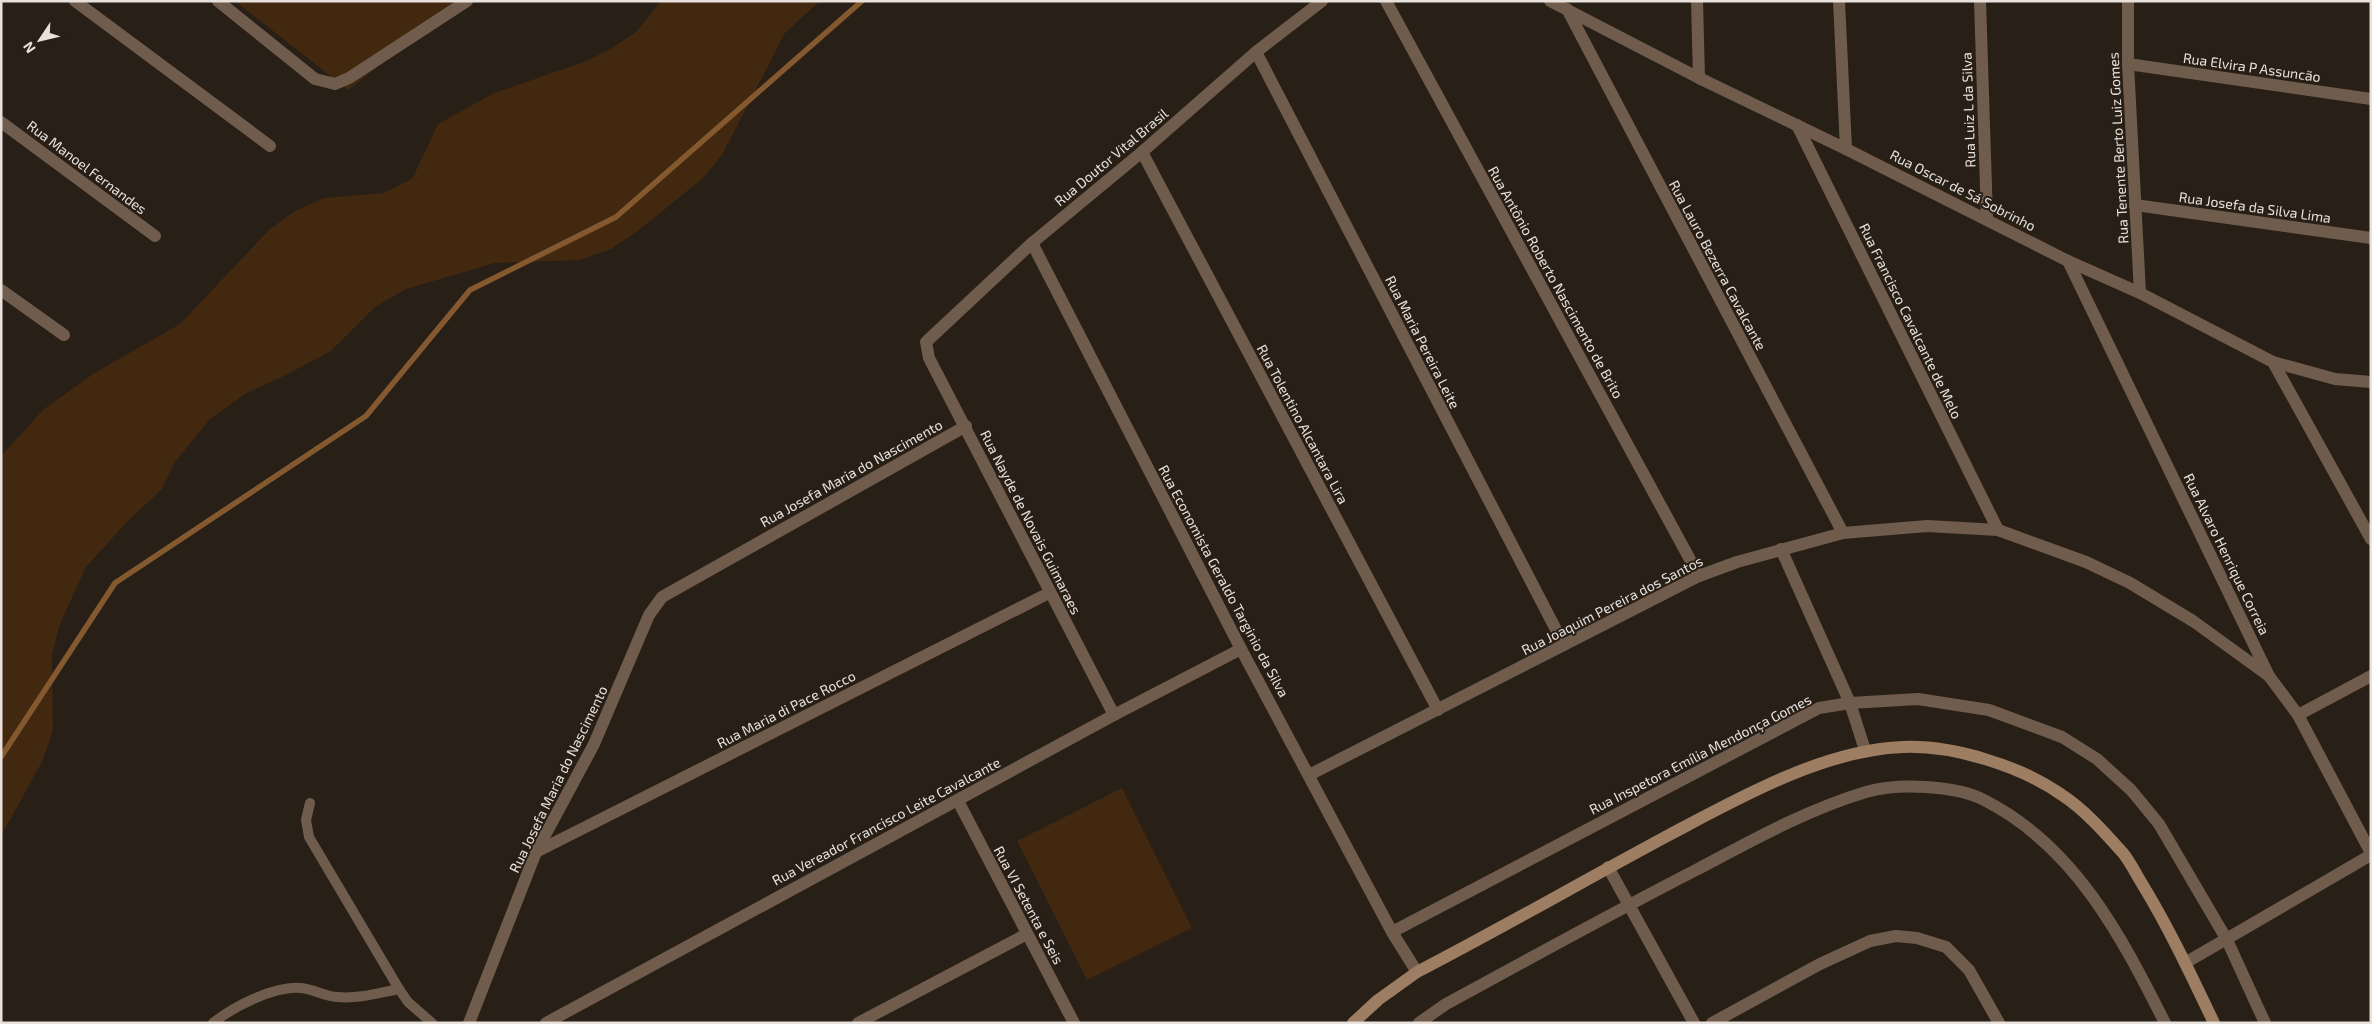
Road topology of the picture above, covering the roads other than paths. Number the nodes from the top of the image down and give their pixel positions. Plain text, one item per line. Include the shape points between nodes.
1 (75, 1) edge
2 (218, 1) edge
3 (467, 1) edge
4 (1322, 1) edge
5 (1386, 1) edge
6 (1550, 1) edge
7 (1697, 1) edge
8 (1839, 1) edge
9 (1980, 1) edge
10 (2128, 1) edge
11 (1566, 6) edge
12 (1256, 52) junction
13 (2128, 64) junction
14 (1699, 78) junction
15 (2371, 99) edge
16 (1, 122) edge
17 (1797, 125) junction
18 (270, 146) dead end
19 (1846, 149) junction
20 (1142, 152) junction
21 (2135, 205) junction
22 (1987, 218) junction
23 (154, 236) dead end
24 (2371, 238) edge
25 (1032, 243) junction
26 (2068, 261) junction
27 (1, 290) edge
28 (2140, 293) junction
29 (64, 336) dead end
30 (926, 342) joint
31 (2273, 362) junction
32 (2371, 382) edge
33 (966, 426) junction
34 (1998, 530) junction
35 (1843, 533) junction
36 (2371, 539) edge
37 (1781, 549) junction
38 (1699, 576) junction
39 (1049, 592) junction
40 (1564, 645) junction
41 (1241, 649) junction
42 (2269, 676) junction
43 (2371, 676) edge
44 (1850, 703) junction
45 (1438, 710) junction
46 (1114, 715) junction
47 (2298, 715) junction
48 (1866, 750) junction
49 (1309, 775) junction
50 (958, 801) junction
51 (310, 803) dead end
52 (536, 852) junction
53 (2371, 854) edge
54 (1608, 867) junction
55 (1628, 905) junction
56 (1392, 932) junction
57 (1027, 934) junction
58 (2227, 940) junction
59 (2186, 963) junction
60 (1417, 972) junction
61 (399, 989) junction
62 (1358, 1021) edge
63 (213, 1023) edge
64 (432, 1023) edge
65 (469, 1023) edge
66 (546, 1023) edge
67 (858, 1023) edge
68 (1074, 1023) edge
69 (1419, 1023) edge
70 (1694, 1023) edge
71 (1712, 1023) edge
72 (1999, 1023) edge
73 (2165, 1023) edge
74 (2214, 1023) edge
75 (2265, 1023) edge

1 - 18 street
2 - 3 street via 315,79 334,84 349,78
4 - 12 street, Rua Doutor Vital Brasil
5 - 38 street, Rua Antônio Roberto Nascimento de Brito
6 - 11 street, Rua Oscar de Sá Sobrinho
7 - 14 street
8 - 19 street
9 - 22 street, Rua Luiz L da Silva
10 - 13 street, Rua Tenente Berto Luiz Gomes
11 - 14 street, Rua Oscar de Sá Sobrinho
11 - 35 street, Rua Lauro Bezerra Cavalcante
12 - 20 street, Rua Doutor Vital Brasil
12 - 40 street, Rua Maria Pereira Leite
13 - 15 street, Rua Elvira P Assuncão
13 - 21 street, Rua Tenente Berto Luiz Gomes
14 - 17 street, Rua Oscar de Sá Sobrinho
16 - 23 street, Rua Manoel Fernandes
17 - 19 street, Rua Oscar de Sá Sobrinho
17 - 34 street, Rua Francisco Cavalcante de Melo
19 - 22 street, Rua Oscar de Sá Sobrinho
20 - 25 street, Rua Doutor Vital Brasil
20 - 45 street, Rua Tolentino Alcantara Lira
21 - 24 street, Rua Josefa da Silva Lima
21 - 28 street, Rua Tenente Berto Luiz Gomes
22 - 26 street, Rua Oscar de Sá Sobrinho
25 - 30 street, Rua Doutor Vital Brasil
25 - 41 street, Rua Economista Geraldo Targinio da Silva
26 - 28 street, Rua Oscar de Sá Sobrinho
26 - 42 street, Rua Alvaro Henrique Correia
27 - 29 street
28 - 31 street, Rua Oscar de Sá Sobrinho
30 - 33 street, Rua Nayde de Novais Guimaraes via 929,358
31 - 32 street, Rua Oscar de Sá Sobrinho via 2336,379
31 - 36 street
33 - 39 street, Rua Nayde de Novais Guimaraes
33 - 52 street, Rua Josefa Maria do Nascimento via 662,597 649,614 594,744
34 - 35 street, Rua Joaquim Pereira dos Santos via 1928,526
34 - 42 street, Rua Joaquim Pereira dos Santos via 2086,562 2130,583 2193,622
35 - 37 street, Rua Joaquim Pereira dos Santos
37 - 38 street, Rua Joaquim Pereira dos Santos
37 - 44 street
38 - 40 street, Rua Joaquim Pereira dos Santos
39 - 46 street, Rua Nayde de Novais Guimaraes
39 - 52 street, Rua Maria di Pace Rocco
40 - 45 street, Rua Joaquim Pereira dos Santos
41 - 46 street, Rua Vereador Francisco Leite Cavalcante
41 - 49 street, Rua Economista Geraldo Targinio da Silva
42 - 47 street, Rua Alvaro Henrique Correia
43 - 47 street
44 - 48 street
44 - 56 street, Rua Inspetora Emília Mendonça Gomes via 1819,708
44 - 58 street, Rua Inspetora Emília Mendonça Gomes via 1918,699 1989,710 2062,737 2097,759 2131,790 2159,824
45 - 49 street, Rua Joaquim Pereira dos Santos
46 - 50 street, Rua Vereador Francisco Leite Cavalcante
47 - 53 street, Rua Alvaro Henrique Correia
48 - 54 main road via 1753,790
48 - 59 main road via 1905,746 1948,750 1981,758 2027,776 2062,795 2124,855
49 - 56 street, Rua Economista Geraldo Targinio da Silva
50 - 57 street, Rua VI Setenta e Seis
50 - 66 street, Rua Vereador Francisco Leite Cavalcante
51 - 61 lane via 306,820 309,837
52 - 65 street, Rua Josefa Maria do Nascimento
53 - 58 street
54 - 55 street
54 - 60 main road
55 - 69 street via 1446,1004
55 - 70 street
55 - 73 street via 1792,820 1859,794 1908,787 1942,788 1982,799 2018,820 2051,847 2094,896 2110,920
56 - 60 street
57 - 67 street
57 - 68 street, Rua VI Setenta e Seis
58 - 59 street
58 - 75 street, Rua Inspetora Emília Mendonça Gomes
59 - 74 main road
60 - 62 main road via 1378,1000
61 - 63 lane via 360,998 336,998 288,987 227,1012
61 - 64 lane via 408,1002
71 - 72 street via 1820,964 1861,945 1896,936 1917,938 1946,947 1969,970

